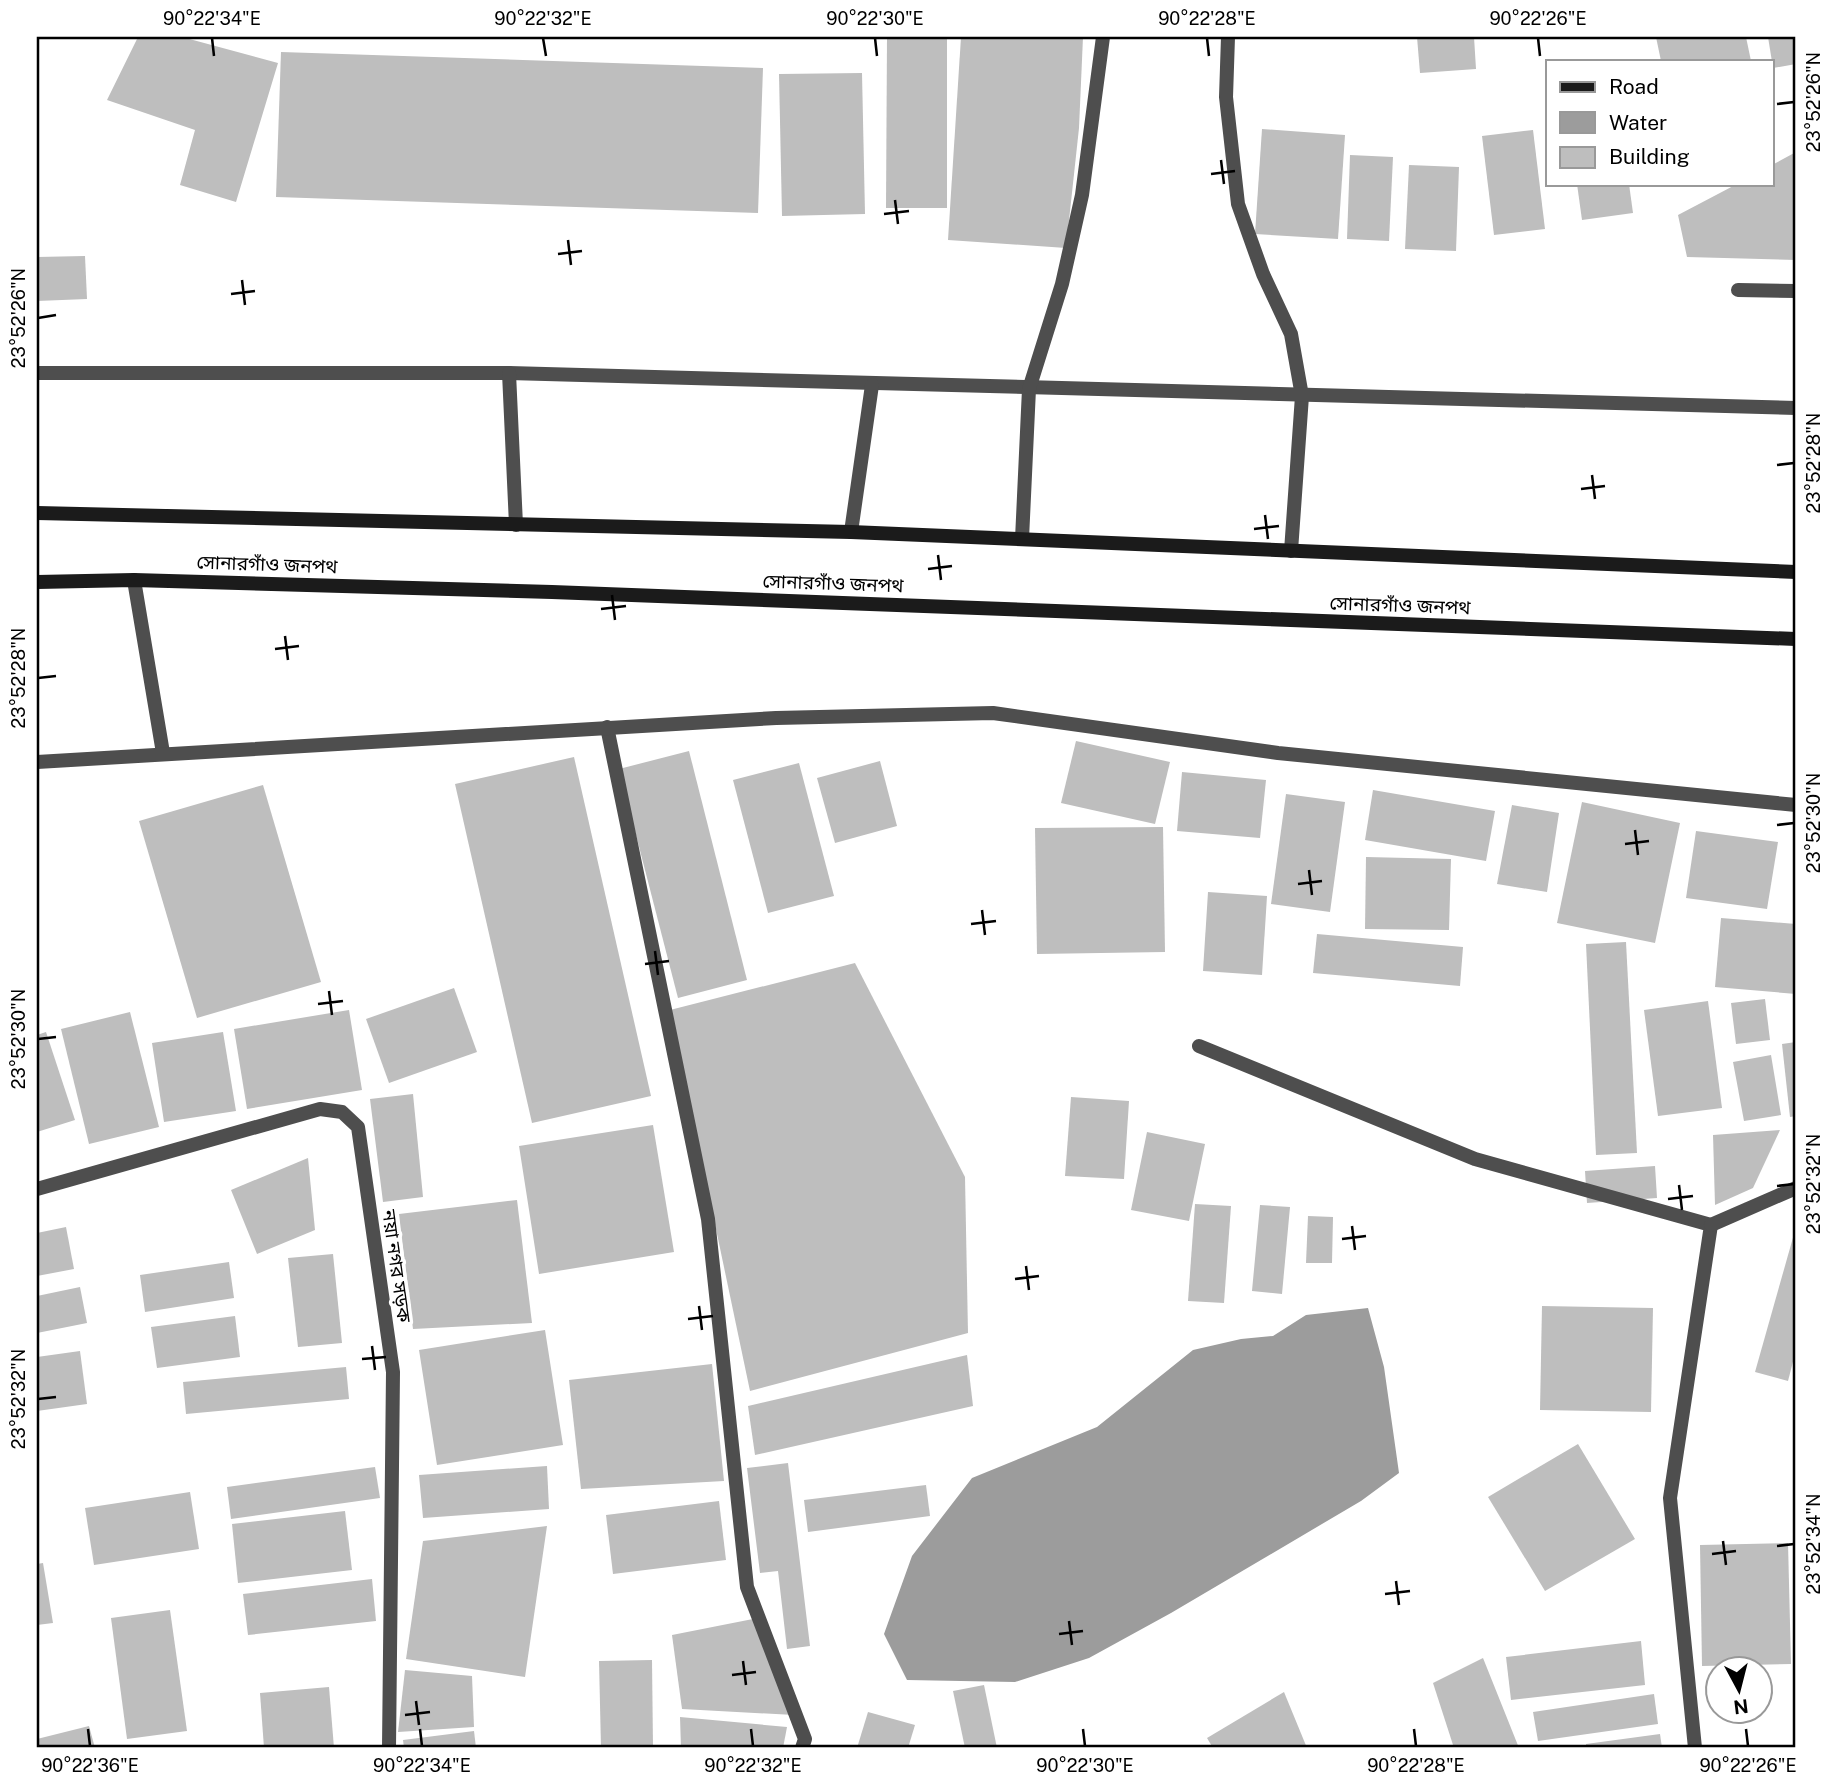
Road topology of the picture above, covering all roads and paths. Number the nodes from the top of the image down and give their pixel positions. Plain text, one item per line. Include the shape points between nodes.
1 (1103, 37) edge
2 (1228, 37) edge
3 (1738, 290) dead end
4 (1796, 291) edge
5 (37, 373) edge
6 (509, 373) junction
7 (872, 385) junction
8 (1029, 389) junction
9 (1302, 396) junction
10 (1796, 408) edge
11 (37, 513) edge
12 (516, 525) junction
13 (852, 532) junction
14 (1022, 539) junction
15 (1291, 551) junction
16 (1796, 572) edge
17 (134, 580) junction
18 (37, 582) edge
19 (1796, 639) edge
20 (607, 727) junction
21 (163, 754) junction
22 (37, 762) edge
23 (1796, 805) edge
24 (1199, 1046) dead end
25 (1796, 1188) edge
26 (37, 1189) edge
27 (1711, 1225) junction
28 (389, 1748) edge
29 (802, 1748) edge
30 (1695, 1748) edge

1 - 8 street via 1082,195 1062,284
2 - 9 street via 1226,97 1238,204 1263,274 1292,334
3 - 4 street
5 - 6 street
6 - 7 street
6 - 12 street
7 - 8 street
7 - 13 street
8 - 9 street
8 - 14 street
9 - 10 street
9 - 15 street
11 - 12 main road
12 - 13 main road
13 - 14 main road
14 - 15 main road
15 - 16 main road
17 - 18 main road, সোনারগাঁও জনপথ
17 - 19 main road, সোনারগাঁও জনপথ
17 - 21 street
20 - 21 street
20 - 23 street via 993,712 1278,753
20 - 29 street via 709,1219 747,1587 804,1739
21 - 22 street
24 - 27 street via 1475,1159
25 - 27 street
26 - 28 street, নয়া নগর সড়ক via 320,1109 342,1112 358,1127 393,1371
27 - 30 street via 1670,1498

